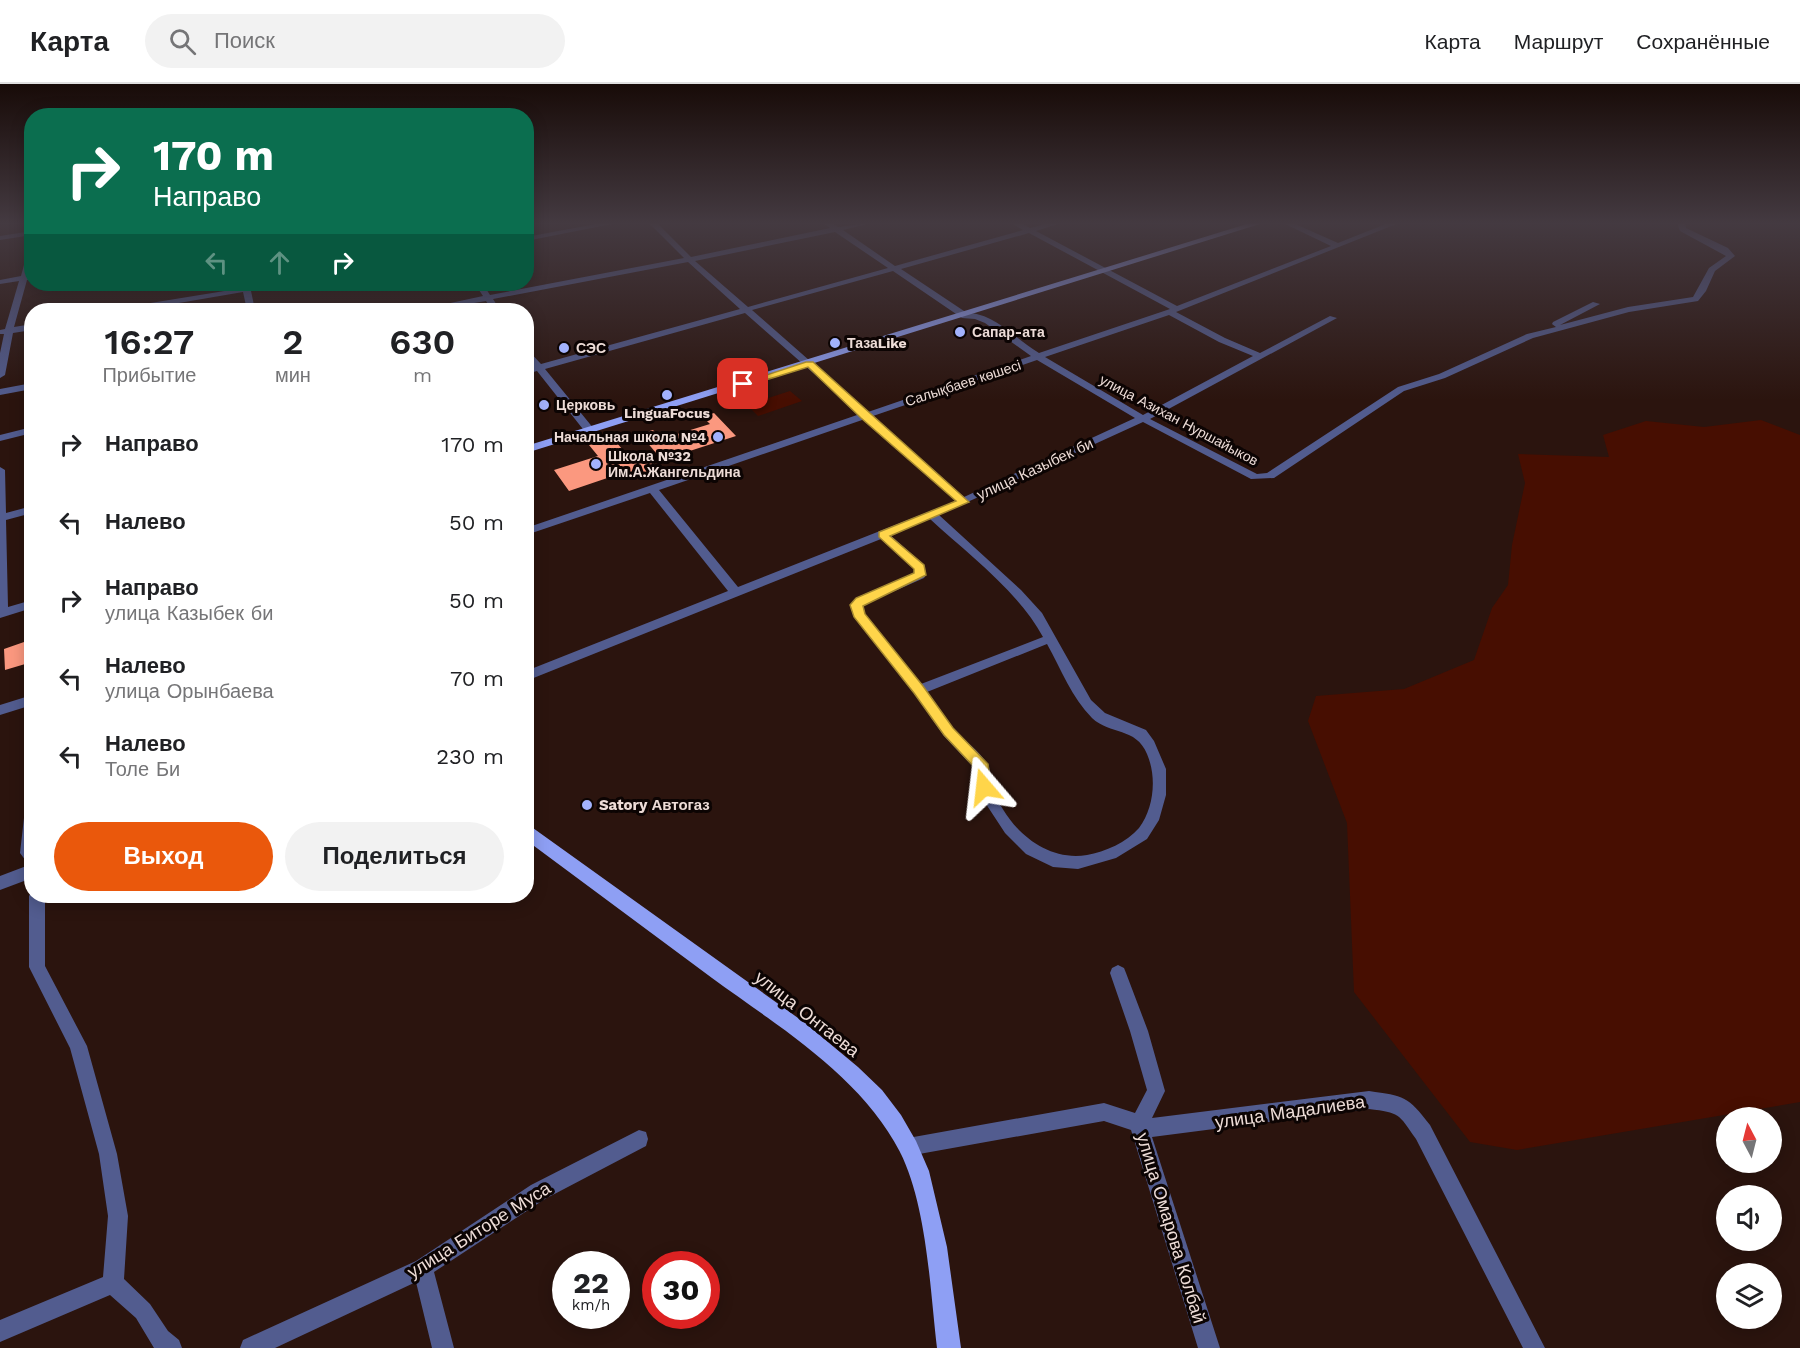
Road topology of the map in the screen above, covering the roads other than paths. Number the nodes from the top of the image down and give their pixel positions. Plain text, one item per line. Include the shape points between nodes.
1 (571, 282) edge
2 (713, 282) edge
3 (844, 282) edge
4 (915, 282) edge
5 (1076, 282) edge
6 (1125, 282) edge
7 (1247, 282) edge
8 (1706, 282) edge
9 (24, 286) edge
10 (534, 289) edge
11 (221, 291) edge
12 (482, 291) edge
13 (523, 291) edge
14 (486, 298) junction
15 (161, 303) edge
16 (459, 303) edge
17 (490, 303) edge
18 (1596, 303) dead end
19 (744, 310) junction
20 (1173, 311) junction
21 (965, 316) junction
22 (1333, 318) dead end
23 (24, 328) edge
24 (4, 332) edge
25 (1530, 336) junction
26 (1260, 356) junction
27 (1041, 357) junction
28 (534, 361) edge
29 (809, 364) junction
30 (539, 368) junction
31 (534, 369) edge
32 (0, 375) edge
33 (24, 388) edge
34 (0, 392) edge
35 (865, 416) junction
36 (1144, 418) junction
37 (590, 431) junction
38 (24, 432) edge
39 (0, 438) edge
40 (534, 448) edge
41 (0, 470) edge
42 (653, 490) junction
43 (963, 502) junction
44 (24, 511) edge
45 (932, 515) junction
46 (1, 517) edge
47 (534, 529) edge
48 (883, 535) junction
49 (736, 593) junction
50 (24, 607) edge
51 (1, 614) edge
52 (1049, 639) junction
53 (534, 673) edge
54 (919, 690) junction
55 (24, 702) edge
56 (0, 710) edge
57 (534, 836) edge
58 (24, 874) edge
59 (0, 884) edge
60 (37, 903) edge
61 (1118, 973) dead end
62 (1139, 1125) junction
63 (639, 1139) dead end
64 (908, 1147) junction
65 (423, 1268) junction
66 (113, 1282) junction
67 (0, 1331) edge
68 (165, 1344) edge
69 (251, 1348) edge
70 (442, 1348) edge
71 (949, 1348) edge
72 (1209, 1348) edge
73 (1534, 1348) edge

1 - 10 street
2 - 19 street
3 - 19 street
4 - 21 street, улица Азихан Нуршайыков
5 - 21 main road
6 - 20 street
7 - 20 street, Салықбаев көшесі
8 - 25 street, улица Азихан Нуршайыков via 1695,299 1628,310
9 - 24 street
11 - 15 street
12 - 14 street
13 - 14 street
14 - 16 street
14 - 17 street
18 - 25 street
19 - 29 street
19 - 30 street
20 - 26 street via 1222,340
20 - 27 street, Салықбаев көшесі
21 - 27 street, улица Азихан Нуршайыков via 988,321
21 - 29 main road
22 - 26 street, улица Казыбек би
23 - 24 street
24 - 32 street
25 - 36 street, улица Азихан Нуршайыков via 1442,376 1401,389 1270,476 1245,474
26 - 36 street, улица Казыбек би
27 - 35 street, Салықбаев көшесі
27 - 36 street, улица Азихан Нуршайыков
28 - 30 street
29 - 35 street
29 - 37 main road
30 - 31 street
30 - 37 street
33 - 34 street
35 - 42 street, Салықбаев көшесі
35 - 43 street
36 - 43 street, улица Казыбек би
37 - 40 main road
38 - 39 street
41 - 46 street
42 - 47 street, Салықбаев көшесі
42 - 49 street
43 - 45 street, улица Казыбек би
44 - 46 street
45 - 48 street, улица Казыбек би
45 - 52 street via 1017,593 1038,616
46 - 51 street
48 - 49 street, улица Казыбек би
48 - 54 street via 920,568 920,575 856,605 859,615
49 - 53 street, улица Казыбек би
50 - 51 street
52 - 54 street
52 - 54 street via 1086,703 1100,717 1141,734 1159,766 1157,807 1144,833 1118,851 1070,864 1051,861 1028,848 1001,818 984,787 983,768 949,732
55 - 56 street
57 - 64 main road, улица Онтаева via 829,1054 882,1107
58 - 59 street
60 - 66 street via 38,968 78,1046 108,1154 118,1216
61 - 62 street, улица Омарова Колбай via 1156,1091
62 - 64 street, улица Мадалиева via 1123,1115 1104,1112
62 - 72 street, улица Омарова Колбай
62 - 73 street, улица Мадалиева via 1183,1126 1369,1100 1398,1104 1409,1113 1434,1152
63 - 65 street, улица Биторе Муса via 537,1192
64 - 71 main road, улица Онтаева via 938,1264
65 - 69 street, улица Биторе Муса
65 - 70 street
66 - 67 street
66 - 68 street via 143,1311

